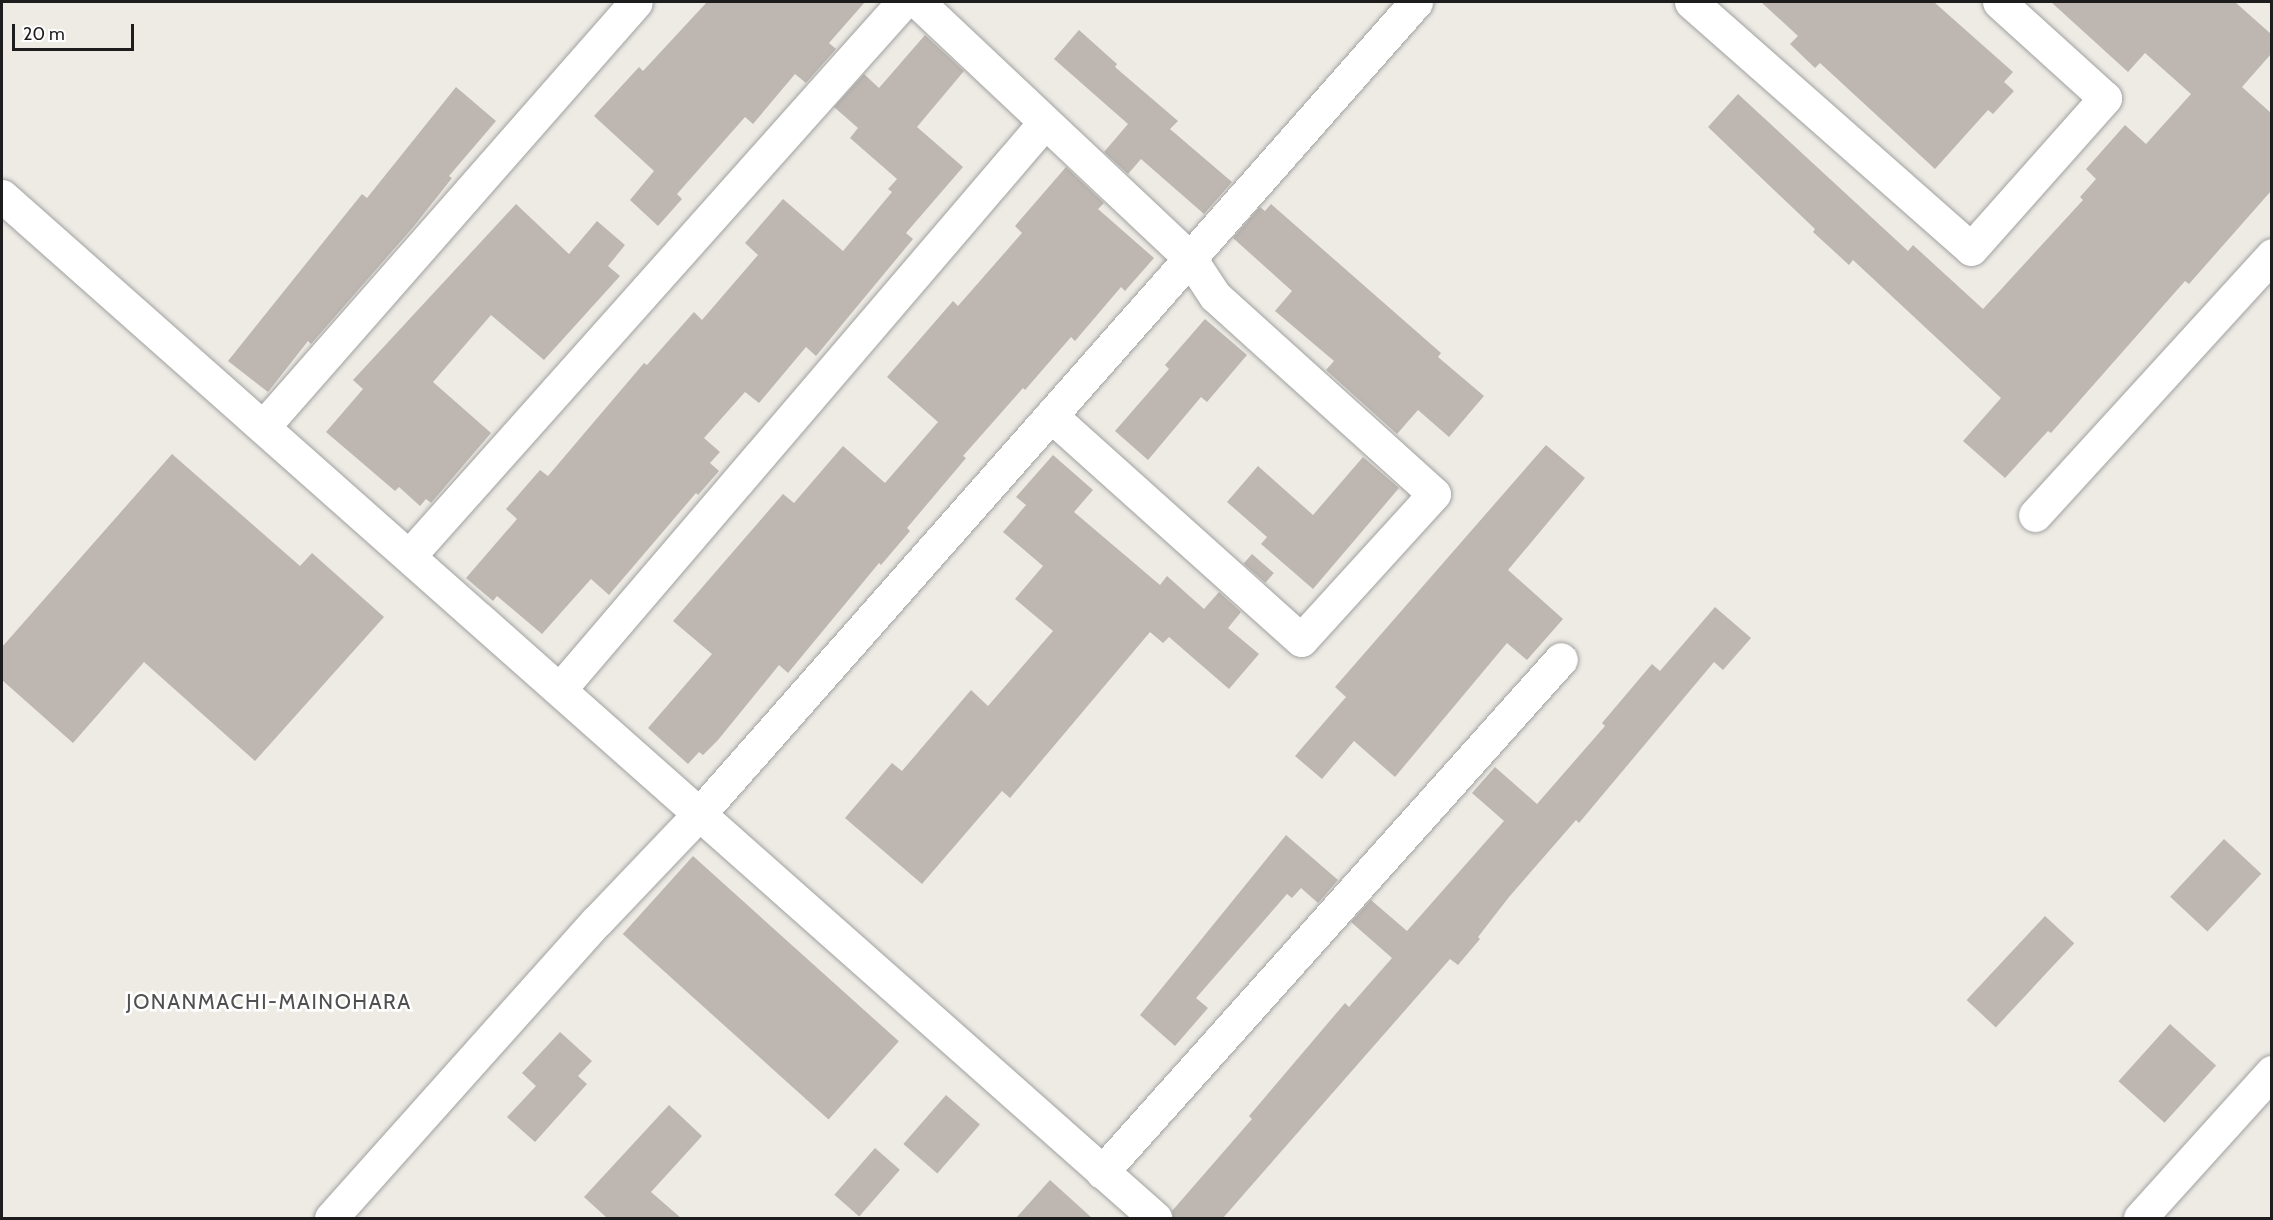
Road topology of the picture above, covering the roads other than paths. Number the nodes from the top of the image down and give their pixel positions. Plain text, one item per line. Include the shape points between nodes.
1 (636, 2) edge
2 (903, 2) edge
3 (918, 2) edge
4 (1416, 2) edge
5 (1691, 2) edge
6 (1999, 2) edge
7 (1045, 122) junction
8 (2, 196) edge
9 (2271, 255) edge
10 (1190, 258) junction
11 (1051, 416) junction
12 (263, 427) junction
13 (2035, 515) dead end
14 (409, 556) junction
15 (1561, 659) dead end
16 (560, 689) junction
17 (700, 813) junction
18 (2271, 1072) edge
19 (1102, 1172) junction
20 (331, 1218) edge
21 (1155, 1218) edge
22 (2140, 1218) edge

1 - 12 street
2 - 14 street
3 - 7 street
4 - 10 street
5 - 6 street via 1971,249 2105,98
7 - 10 street
7 - 16 street
8 - 12 street
9 - 13 street
10 - 11 street
10 - 11 street via 1215,296 1434,494 1301,640
11 - 17 street
12 - 14 street
14 - 16 street
15 - 19 street
16 - 17 street
17 - 19 street
17 - 20 street via 597,921
18 - 22 street
19 - 21 street

